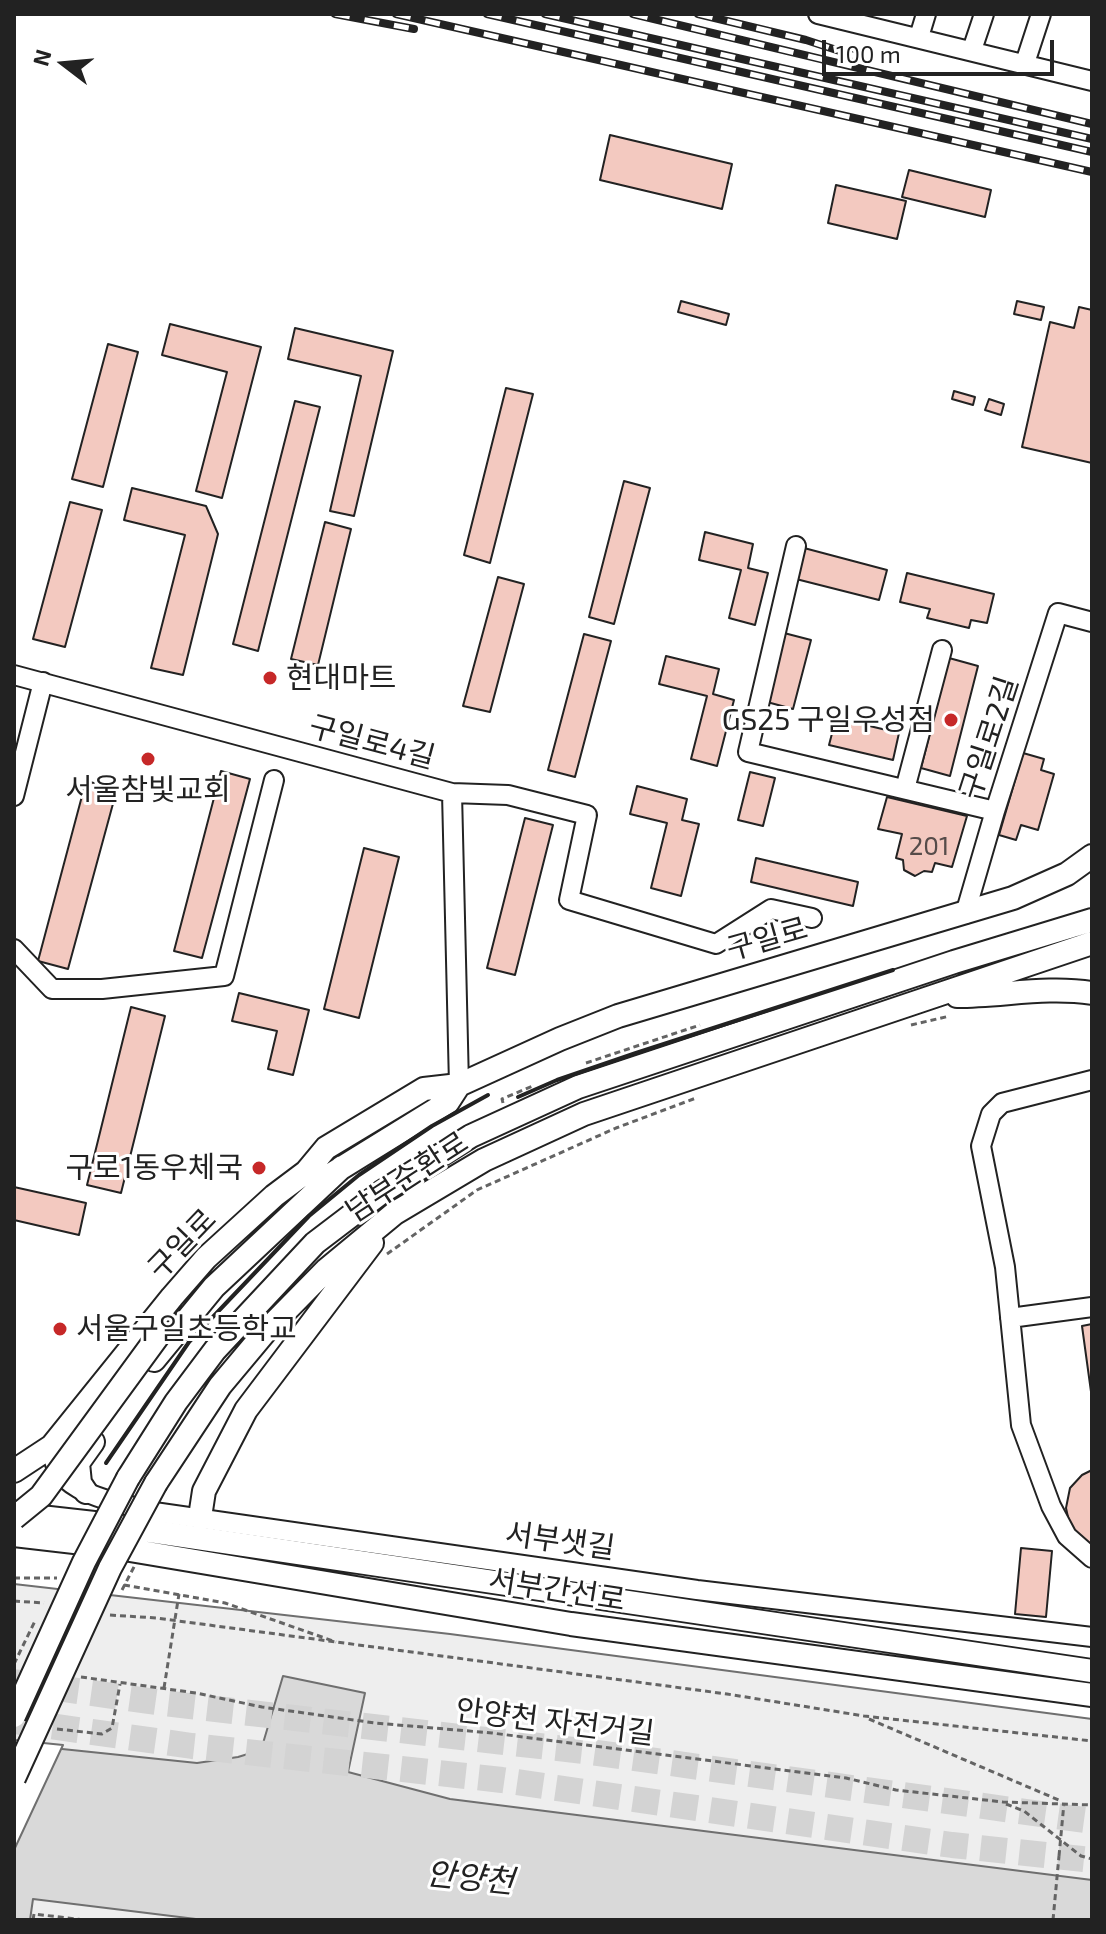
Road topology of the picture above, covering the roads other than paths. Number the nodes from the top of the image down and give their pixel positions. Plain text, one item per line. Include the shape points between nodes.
1 (819, 14) edge
2 (926, 14) edge
3 (984, 14) edge
4 (1041, 14) edge
5 (847, 17) edge
6 (874, 20) edge
7 (919, 37) junction
8 (972, 50) junction
9 (1025, 63) junction
10 (1092, 81) edge
11 (796, 546) dead end
12 (1092, 622) edge
13 (942, 650) dead end
14 (14, 675) edge
15 (43, 682) junction
16 (274, 780) dead end
17 (905, 789) junction
18 (452, 793) junction
19 (14, 796) edge
20 (995, 811) junction
21 (1092, 856) edge
22 (965, 914) junction
23 (812, 918) dead end
24 (1090, 926) edge
25 (14, 949) edge
26 (1092, 993) edge
27 (945, 1006) junction
28 (1092, 1080) edge
29 (459, 1085) junction
30 (342, 1167) junction
31 (306, 1172) junction
32 (395, 1213) junction
33 (1092, 1307) edge
34 (1010, 1318) junction
35 (52, 1446) junction
36 (14, 1472) edge
37 (60, 1475) junction
38 (86, 1492) junction
39 (14, 1516) edge
40 (200, 1517) junction
41 (14, 1535) edge
42 (1092, 1558) edge
43 (1092, 1637) edge
44 (1092, 1671) edge
45 (1092, 1695) edge
46 (14, 1716) edge
47 (14, 1778) edge

1 - 5 street
2 - 7 street
3 - 8 street
4 - 9 street
5 - 6 street
6 - 7 street
7 - 8 street
8 - 9 street
9 - 10 street
11 - 17 street via 748,752
12 - 20 street, 구일로2길 via 1058,613
13 - 17 street
14 - 15 street, 구일로4길
15 - 18 street, 구일로4길
15 - 19 street
16 - 25 street via 224,976 52,989
17 - 20 street
18 - 23 street via 508,795 587,815 569,900 716,944 771,909
18 - 29 street, 구일로4길
20 - 22 street, 구일로2길
21 - 22 main road, 구일로 via 1067,874
22 - 29 main road, 구일로 via 618,1016
24 - 27 main road, 남부순환로
24 - 46 main road, 남부순환로, bridge via 931,970 578,1087 471,1136 382,1192 315,1243 215,1350 176,1402 84,1562
26 - 27 main road via 1045,989
27 - 32 main road, 남부순환로 via 584,1114 484,1160
28 - 34 street via 1002,1103 985,1126 981,1146
29 - 30 main road, 구일로 via 448,1102
29 - 31 main road, 구일로 via 424,1089 326,1148
30 - 31 main road, 구일로
30 - 38 main road via 245,1255 167,1341 78,1463
30 - 39 main road, bridge via 279,1208 244,1239 161,1332 41,1496
31 - 35 main road, 구일로 via 206,1258
32 - 40 main road via 246,1410 204,1491
32 - 47 main road, 남부순환로, bridge via 326,1270 220,1386 156,1483 110,1568
33 - 34 street
34 - 42 street via 1021,1425 1067,1536
35 - 36 main road, 구일로
35 - 37 street
36 - 37 main road
37 - 38 street, 서부샛길
38 - 40 street, 서부샛길 via 154,1512
39 - 44 main road, 서부간선로 via 103,1524
40 - 43 street, 서부샛길 via 697,1590
41 - 45 main road, 서부간선로 via 571,1624

